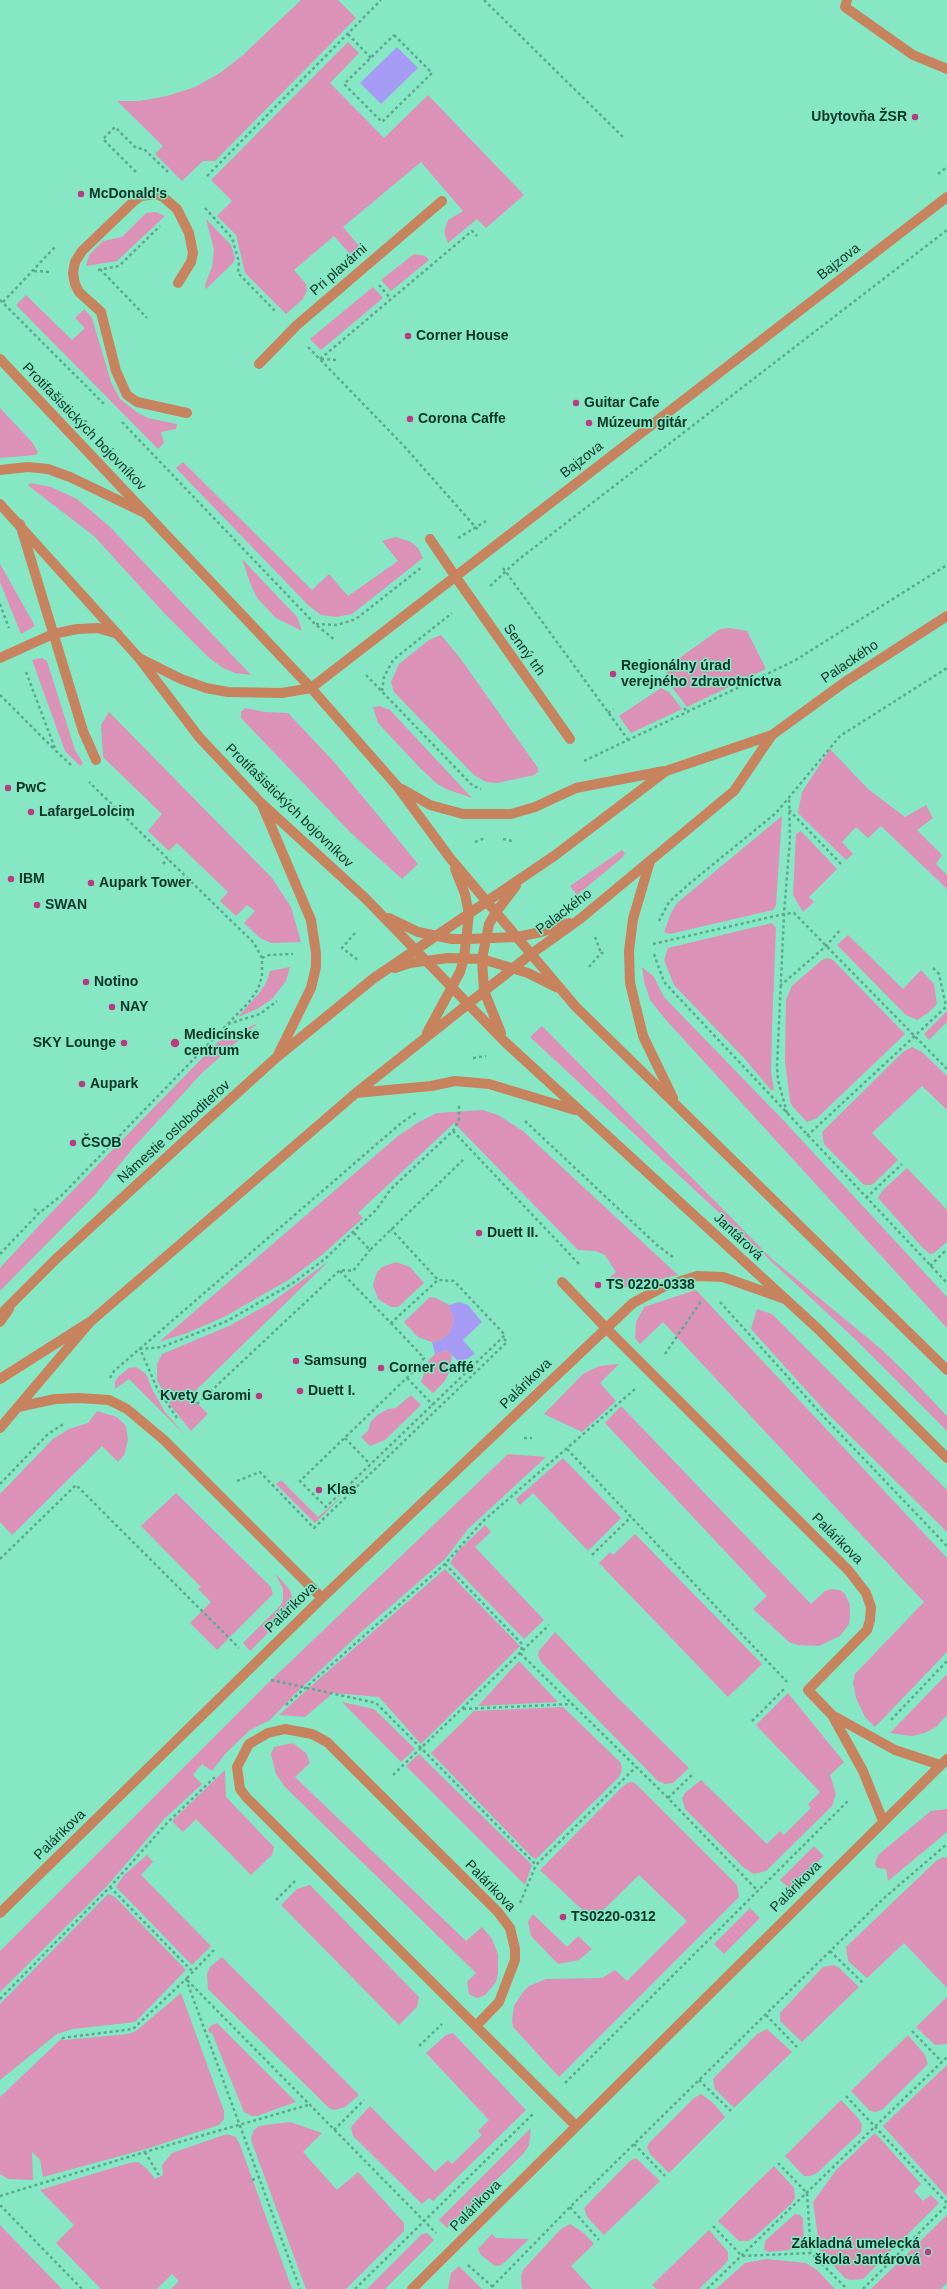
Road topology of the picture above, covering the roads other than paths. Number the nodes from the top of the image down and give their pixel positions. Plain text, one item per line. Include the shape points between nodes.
1 (847, 0) edge
2 (947, 69) edge
3 (947, 197) edge
4 (442, 201) dead end
5 (178, 283) dead end
6 (0, 359) edge
7 (259, 364) dead end
8 (187, 413) dead end
9 (0, 470) edge
10 (0, 504) edge
11 (148, 514) junction
12 (19, 522) junction
13 (430, 538) dead end
14 (455, 576) junction
15 (947, 616) edge
16 (53, 634) junction
17 (118, 634) junction
18 (0, 658) edge
19 (139, 658) junction
20 (311, 688) junction
21 (772, 735) junction
22 (570, 739) dead end
23 (96, 760) dead end
24 (666, 771) junction
25 (397, 786) junction
26 (260, 802) junction
27 (450, 858) junction
28 (650, 861) junction
29 (536, 868) junction
30 (487, 901) junction
31 (496, 912) junction
32 (380, 913) junction
33 (469, 914) junction
34 (580, 919) junction
35 (435, 936) junction
36 (517, 937) junction
37 (467, 939) junction
38 (485, 939) junction
39 (415, 950) junction
40 (531, 954) junction
41 (464, 958) junction
42 (482, 959) junction
43 (426, 961) junction
44 (514, 968) junction
45 (374, 978) junction
46 (452, 987) junction
47 (484, 991) junction
48 (563, 991) junction
49 (467, 1004) junction
50 (425, 1038) junction
51 (505, 1042) junction
52 (277, 1057) junction
53 (356, 1093) junction
54 (677, 1105) junction
55 (579, 1112) junction
56 (562, 1282) dead end
57 (784, 1299) junction
58 (11, 1306) junction
59 (0, 1315) edge
60 (0, 1322) edge
61 (90, 1322) junction
62 (606, 1328) junction
63 (947, 1370) edge
64 (0, 1379) edge
65 (18, 1406) junction
66 (0, 1428) edge
67 (947, 1458) edge
68 (322, 1598) junction
69 (832, 1715) junction
70 (943, 1762) edge
71 (883, 1821) junction
72 (0, 1913) edge
73 (476, 2026) junction
74 (576, 2126) junction
75 (412, 2289) edge

1 - 2 street via 845,7 913,55
3 - 14 street, Bajzova
4 - 7 street, Pri plavárni via 292,330
5 - 8 street via 191,262 193,253 189,233 177,209 163,196 156,194 141,196 82,252 75,262 73,273 79,292 100,312 116,371 127,395 137,402
6 - 11 street, Protifašistických bojovníkov
9 - 11 street, Protifašistických bojovníkov via 37,467 58,472
10 - 12 street, Protifašistických bojovníkov
11 - 20 street, Protifašistických bojovníkov
12 - 16 street
12 - 17 street, Protifašistických bojovníkov
13 - 14 street, Senný trh
14 - 20 street, Bajzova
14 - 22 street, Senný trh
15 - 21 street, Palackého via 845,682
16 - 17 street via 98,628
16 - 18 street
16 - 23 street via 83,731
17 - 19 street, Protifašistických bojovníkov
19 - 20 street, Protifašistických bojovníkov via 181,679 206,688 228,692 282,693
19 - 26 street, Protifašistických bojovníkov via 199,737
20 - 25 street, Protifašistických bojovníkov
21 - 24 street, Palackého
21 - 28 street, Palackého via 734,790
24 - 25 street via 576,788 535,807 511,814 463,814 446,810 430,805
24 - 29 street, Palackého
25 - 27 street, Protifašistických bojovníkov
26 - 32 street, Protifašistických bojovníkov
26 - 52 street via 311,920 316,952 316,967 311,988
27 - 30 street
27 - 33 street via 465,894
28 - 34 street, Palackého
28 - 54 street via 633,919 629,951 630,983 643,1036
29 - 30 street, Palackého
29 - 31 street via 516,886
30 - 31 street
30 - 33 street, Palackého
31 - 36 street
31 - 38 street
32 - 35 street via 418,932
32 - 39 street, Jantárová
33 - 35 street, Palackého
33 - 37 street
34 - 36 street
34 - 40 street, Palackého
35 - 37 street
35 - 39 street, Palackého
36 - 38 street
36 - 40 street
37 - 38 street
37 - 41 street
38 - 42 street
39 - 43 street, Jantárová
39 - 45 street, Palackého
40 - 44 street, Palackého
40 - 48 street
41 - 42 street
41 - 43 street
41 - 46 street
42 - 44 street
42 - 47 street
43 - 45 street via 397,967
43 - 46 street, Jantárová
44 - 47 street, Palackého
44 - 48 street
45 - 52 street, Námestie osloboditeľov
46 - 49 street, Jantárová
46 - 50 street
47 - 49 street, Palackého
47 - 51 street
48 - 54 street
49 - 50 street, Palackého
49 - 51 street, Jantárová
50 - 53 street, Palackého
51 - 55 street, Jantárová
52 - 58 street, Námestie osloboditeľov via 56,1259
53 - 55 street via 431,1086 455,1081 489,1084
53 - 61 street
54 - 63 street
55 - 57 street, Jantárová
56 - 62 street
57 - 62 street, Palárikova via 723,1277 696,1276 642,1297
57 - 67 street, Jantárová
58 - 59 street, Námestie osloboditeľov
58 - 60 street
61 - 64 street
61 - 65 street
62 - 68 street, Palárikova
62 - 69 street, Palárikova via 849,1571 866,1593 871,1608 867,1630 808,1690
65 - 66 street
65 - 68 street via 55,1399 97,1398 120,1405 164,1440
68 - 72 street, Palárikova
69 - 70 street, Palárikova via 872,1738 921,1761
69 - 71 street, Palárikova via 863,1771
70 - 71 street, Palárikova
71 - 74 street, Palárikova
73 - 73 street, Palárikova via 499,2002 515,1960 510,1928 498,1912 327,1742 312,1734 285,1729 268,1733 249,1744 237,1767 240,1789 246,1798
73 - 74 street, Palárikova
74 - 75 street, Palárikova

